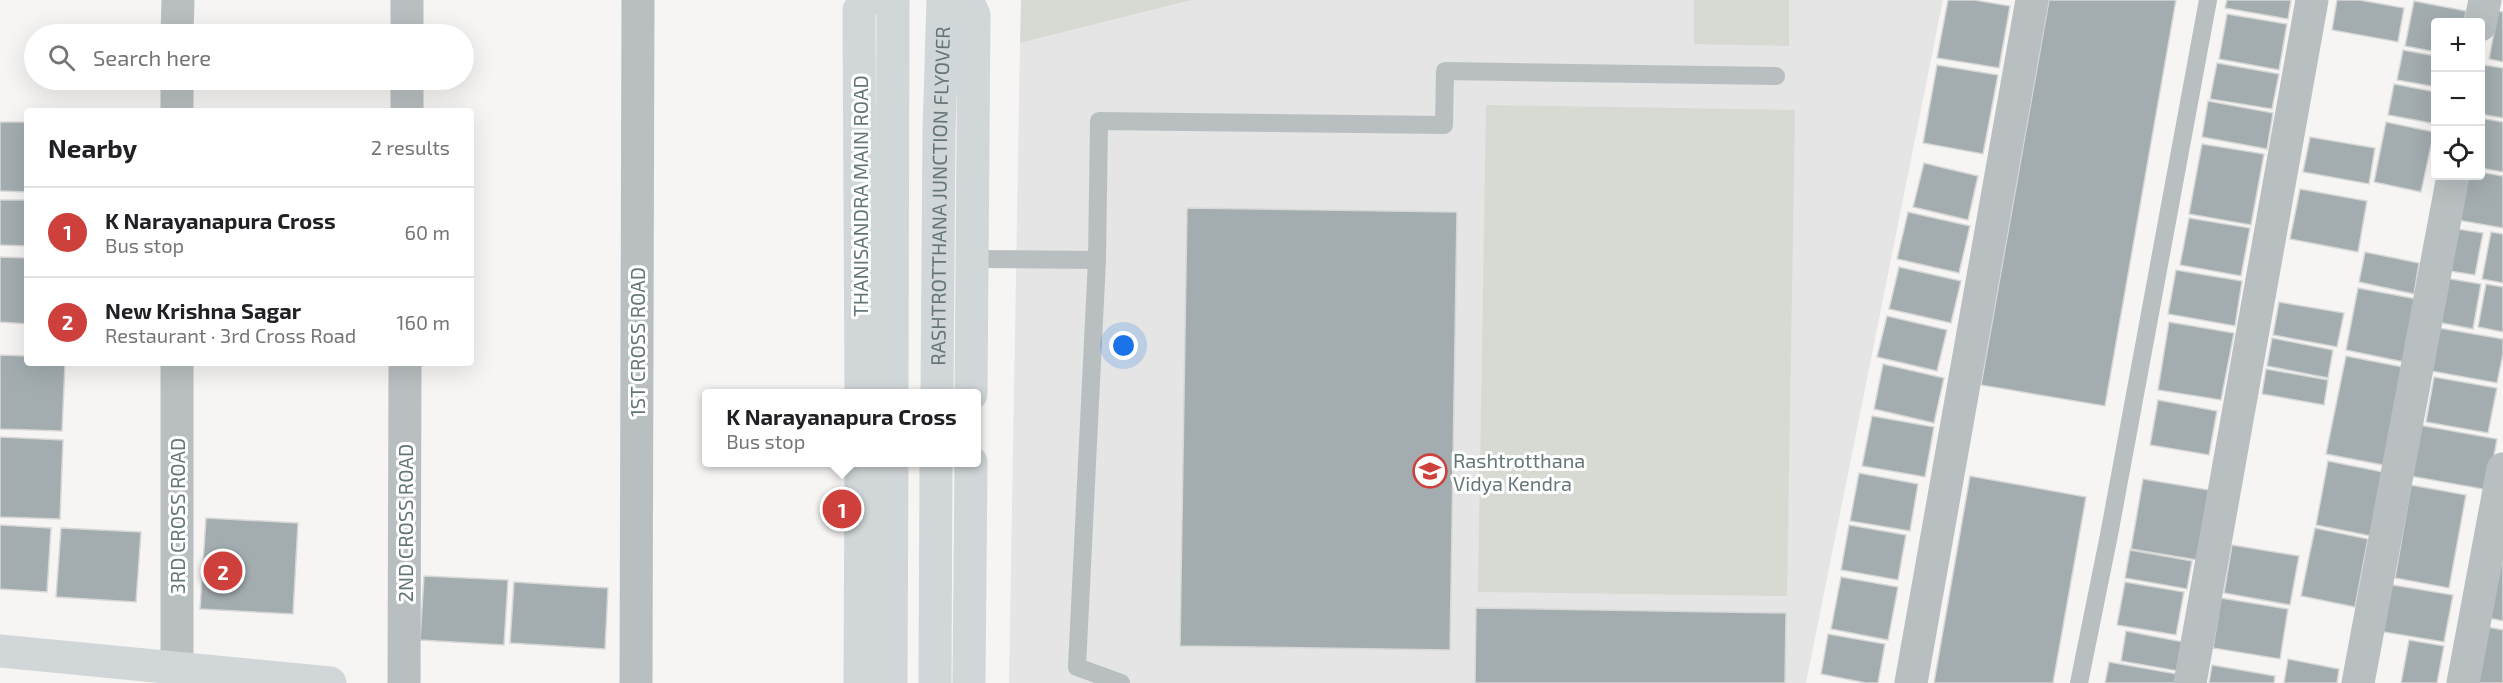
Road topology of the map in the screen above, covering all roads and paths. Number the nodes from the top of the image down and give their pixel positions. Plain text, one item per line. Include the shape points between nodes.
1 (178, 0) edge
2 (407, 0) edge
3 (638, 0) edge
4 (2032, 0) edge
5 (2208, 0) edge
6 (2312, 0) edge
7 (2485, 0) edge
8 (884, 2) edge
9 (951, 4) edge
10 (2482, 18) edge
11 (177, 24) edge
12 (407, 24) edge
13 (1776, 76) dead end
14 (177, 90) edge
15 (407, 90) edge
16 (177, 108) edge
17 (407, 108) edge
18 (2451, 180) edge
19 (972, 259) junction
20 (1097, 260) junction
21 (177, 366) edge
22 (405, 366) edge
23 (861, 389) edge
24 (892, 389) edge
25 (937, 389) edge
26 (971, 389) edge
27 (861, 467) edge
28 (892, 467) edge
29 (936, 467) edge
30 (971, 467) edge
31 (2503, 469) edge
32 (0, 651) edge
33 (177, 668) junction
34 (330, 683) edge
35 (404, 683) edge
36 (636, 683) edge
37 (860, 683) edge
38 (891, 683) edge
39 (934, 683) edge
40 (969, 683) edge
41 (1121, 683) edge
42 (1911, 683) edge
43 (2079, 683) edge
44 (2190, 683) edge
45 (2358, 683) edge
46 (2463, 683) edge

1 - 11 street
2 - 12 street
3 - 36 street, 1ST CROSS ROAD
4 - 42 street
5 - 43 lane
6 - 44 street
7 - 10 street
8 - 23 main road, THANISANDRA MAIN ROAD via 859,10
8 - 24 main road
9 - 19 main road via 974,15
9 - 25 main road, RASHTROTTHANA JUNCTION FLYOVER
13 - 20 lane via 1445,72 1444,125 1099,121
14 - 16 street
15 - 17 street
18 - 45 street
19 - 20 lane
19 - 26 main road
20 - 41 lane via 1077,667
21 - 33 street, 3RD CROSS ROAD
22 - 35 street, 2ND CROSS ROAD
27 - 37 main road
28 - 38 main road
29 - 39 main road
30 - 40 main road
31 - 46 street
32 - 33 main road
33 - 34 main road

